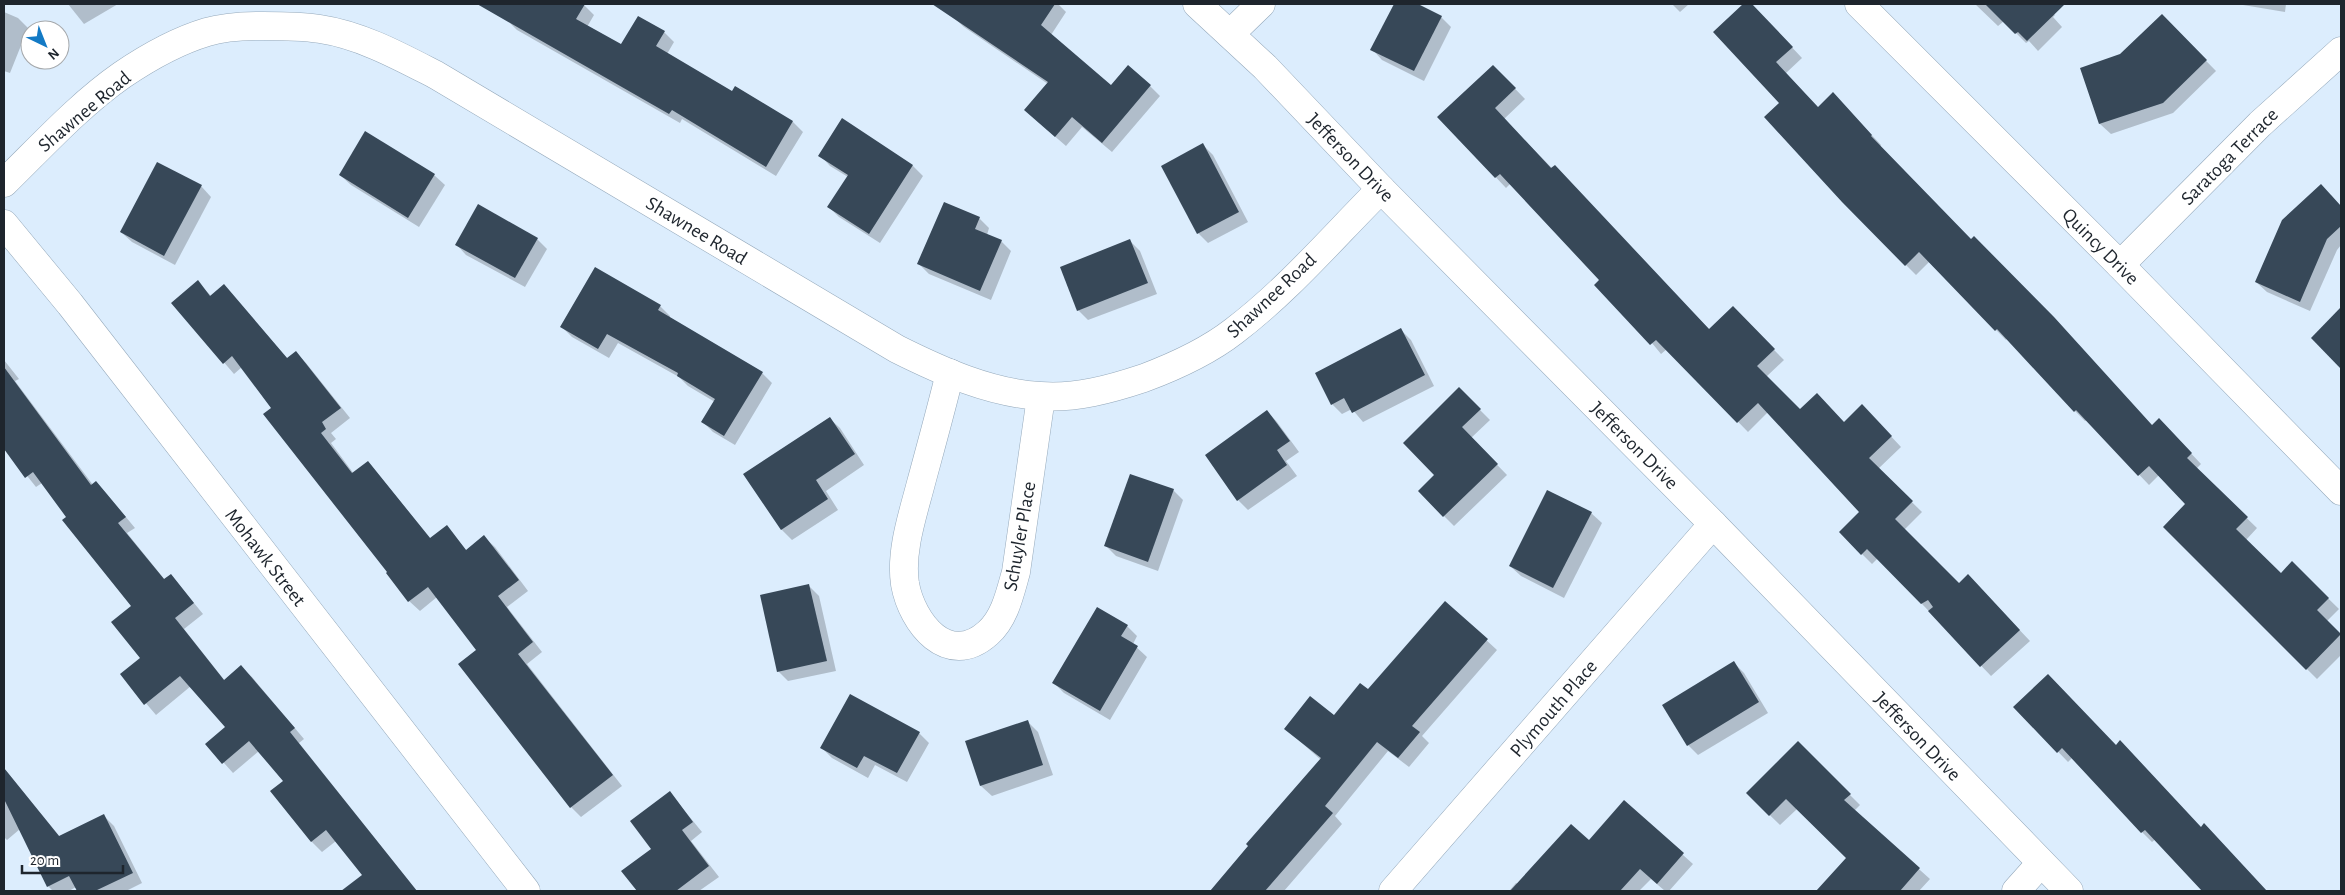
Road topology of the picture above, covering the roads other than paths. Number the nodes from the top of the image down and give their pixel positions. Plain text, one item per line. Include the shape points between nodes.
1 (1197, 4) edge
2 (1261, 4) edge
3 (1859, 4) edge
4 (1230, 34) junction
5 (2341, 51) edge
6 (4, 183) edge
7 (1381, 189) junction
8 (4, 224) edge
9 (2120, 265) junction
10 (950, 373) junction
11 (1041, 396) junction
12 (2341, 491) edge
13 (1713, 524) junction
14 (2041, 863) junction
15 (526, 891) edge
16 (1393, 891) edge
17 (2016, 891) edge
18 (2070, 891) edge

1 - 4 street, Jefferson Drive
2 - 4 street
3 - 9 street, Quincy Drive
4 - 7 street, Jefferson Drive
5 - 9 street, Saratoga Terrace via 2260,124
6 - 10 street, Shawnee Road via 73,116 122,76 168,48 207,32 248,26 322,29 400,56 897,349
7 - 11 street, Shawnee Road via 1252,316 1208,349 1184,362 1124,384 1067,396
7 - 13 street, Jefferson Drive
8 - 15 street, Mohawk Street
9 - 12 street, Quincy Drive
10 - 11 street, Shawnee Road via 984,385
10 - 11 street, Schuyler Place via 910,525 905,582 911,606 922,626 937,640 954,646 969,644 988,634 1001,617 1010,595
13 - 14 street, Jefferson Drive
13 - 16 street, Plymouth Place
14 - 17 street
14 - 18 street, Jefferson Drive

